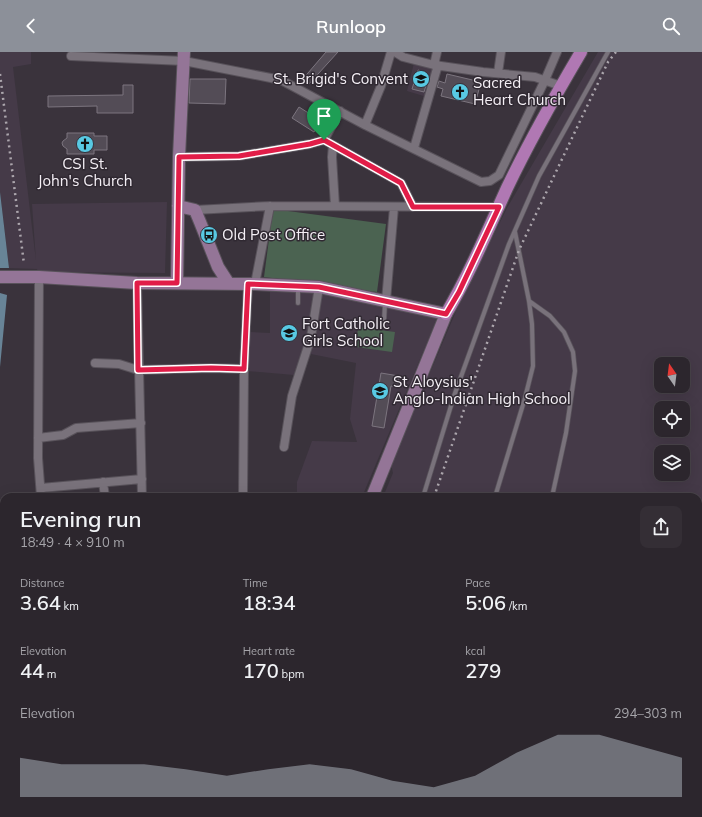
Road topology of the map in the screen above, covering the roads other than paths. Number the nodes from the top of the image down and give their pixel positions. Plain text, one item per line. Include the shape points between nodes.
1 (391, 52) edge
2 (395, 52) edge
3 (437, 52) edge
4 (501, 52) edge
5 (557, 52) edge
6 (581, 52) edge
7 (608, 52) edge
8 (71, 56) dead end
9 (184, 56) edge
10 (436, 65) junction
11 (498, 74) junction
12 (545, 80) junction
13 (561, 86) junction
14 (340, 111) junction
15 (366, 124) junction
16 (324, 140) junction
17 (332, 144) junction
18 (414, 148) junction
19 (179, 157) junction
20 (178, 206) junction
21 (270, 206) junction
22 (335, 206) junction
23 (394, 207) junction
24 (413, 207) junction
25 (499, 207) junction
26 (195, 210) junction
27 (515, 232) junction
28 (0, 277) edge
29 (39, 278) junction
30 (137, 283) junction
31 (177, 283) junction
32 (229, 284) junction
33 (251, 284) junction
34 (298, 286) junction
35 (319, 287) junction
36 (386, 301) junction
37 (529, 301) junction
38 (298, 303) dead end
39 (446, 314) junction
40 (384, 322) dead end
41 (95, 363) dead end
42 (244, 369) junction
43 (138, 370) junction
44 (141, 423) junction
45 (38, 438) junction
46 (284, 447) dead end
47 (142, 479) junction
48 (103, 482) junction
49 (41, 488) junction
50 (41, 493) edge
51 (104, 493) edge
52 (142, 493) edge
53 (243, 493) edge
54 (374, 493) edge
55 (424, 493) edge
56 (496, 493) edge
57 (553, 493) edge

1 - 15 street
2 - 10 street via 403,57
3 - 10 street
4 - 11 street
5 - 12 street
6 - 13 main road
7 - 27 lane via 539,176
8 - 9 street
9 - 14 street via 281,80
9 - 19 main road
10 - 11 street
10 - 18 street
11 - 12 street
12 - 13 street
12 - 18 street via 499,174 490,181 481,182
13 - 25 main road
14 - 15 street
14 - 16 street
15 - 18 street
16 - 17 street
16 - 19 street via 239,156
17 - 22 street
17 - 24 street via 401,183
19 - 20 main road
20 - 26 main road
20 - 31 main road
21 - 22 street
21 - 26 street
21 - 33 street
22 - 23 street
23 - 24 street
23 - 36 street
24 - 25 street
25 - 39 main road
26 - 32 main road via 218,267
27 - 37 lane
27 - 55 lane via 454,396
28 - 29 main road
29 - 30 main road
29 - 45 street
30 - 31 main road
30 - 43 street
31 - 32 main road
32 - 33 main road
33 - 34 main road
33 - 42 street
34 - 35 main road
34 - 38 lane
35 - 36 main road
35 - 46 street via 311,337 292,396
36 - 39 main road
36 - 40 lane
37 - 56 lane via 533,366
37 - 57 lane via 550,316 564,332 573,352 575,371 566,433
39 - 54 main road
41 - 43 street via 119,364
42 - 43 street
42 - 53 street
43 - 44 street
44 - 45 street via 76,428 63,434
44 - 47 street
45 - 49 street
47 - 48 street
47 - 52 street
48 - 49 street
48 - 51 street
49 - 50 street

